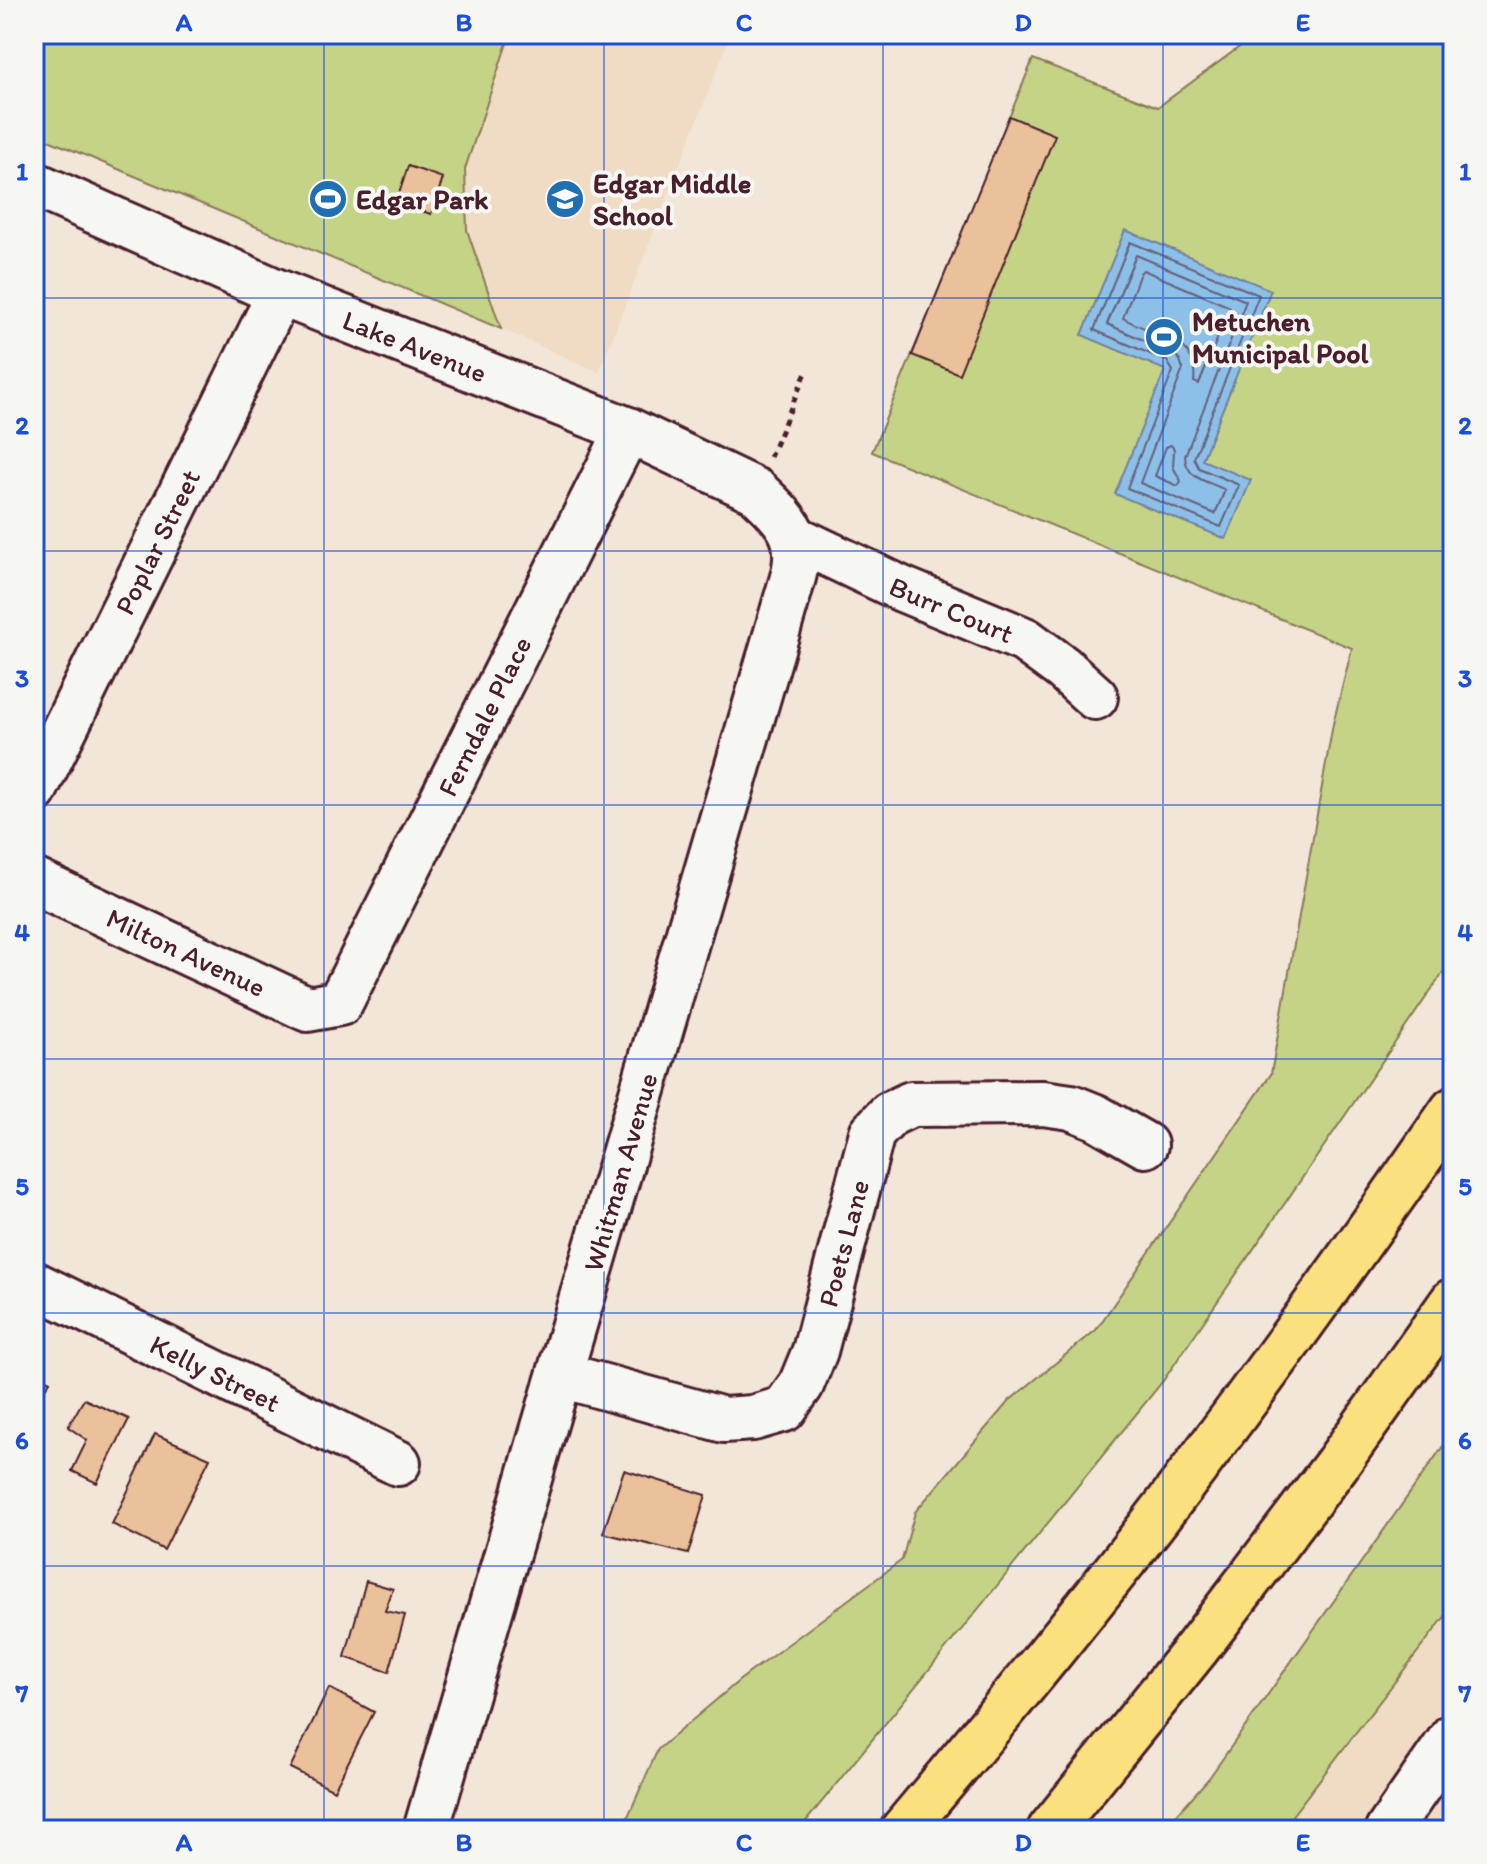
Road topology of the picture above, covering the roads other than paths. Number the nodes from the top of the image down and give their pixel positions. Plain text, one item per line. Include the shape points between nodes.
1 (34, 184) edge
2 (280, 293) junction
3 (628, 430) junction
4 (791, 530) junction
5 (1095, 697) dead end
6 (34, 791) edge
7 (34, 881) edge
8 (340, 1003) joint
9 (1453, 1110) edge
10 (1145, 1145) dead end
11 (34, 1284) edge
12 (1453, 1301) edge
13 (561, 1375) junction
14 (398, 1463) dead end
15 (1453, 1736) edge
16 (428, 1828) edge
17 (903, 1830) edge
18 (1050, 1830) edge
19 (1388, 1830) edge

1 - 2 street, Lake Avenue
2 - 3 street, Lake Avenue
2 - 6 street, Poplar Street
3 - 4 street, Lake Avenue via 756,491
3 - 8 street, Ferndale Place
4 - 5 street, Burr Court via 902,589 1025,640
4 - 13 street, Whitman Avenue via 795,573
7 - 8 street, Milton Avenue via 308,1009
9 - 17 highway via 1194,1469
10 - 13 street, Poets Lane via 1071,1107 911,1104 890,1114 872,1133 815,1351 784,1409 724,1420
11 - 14 street, Kelly Street
12 - 18 highway via 1328,1477
13 - 16 street, Whitman Avenue
15 - 19 street

